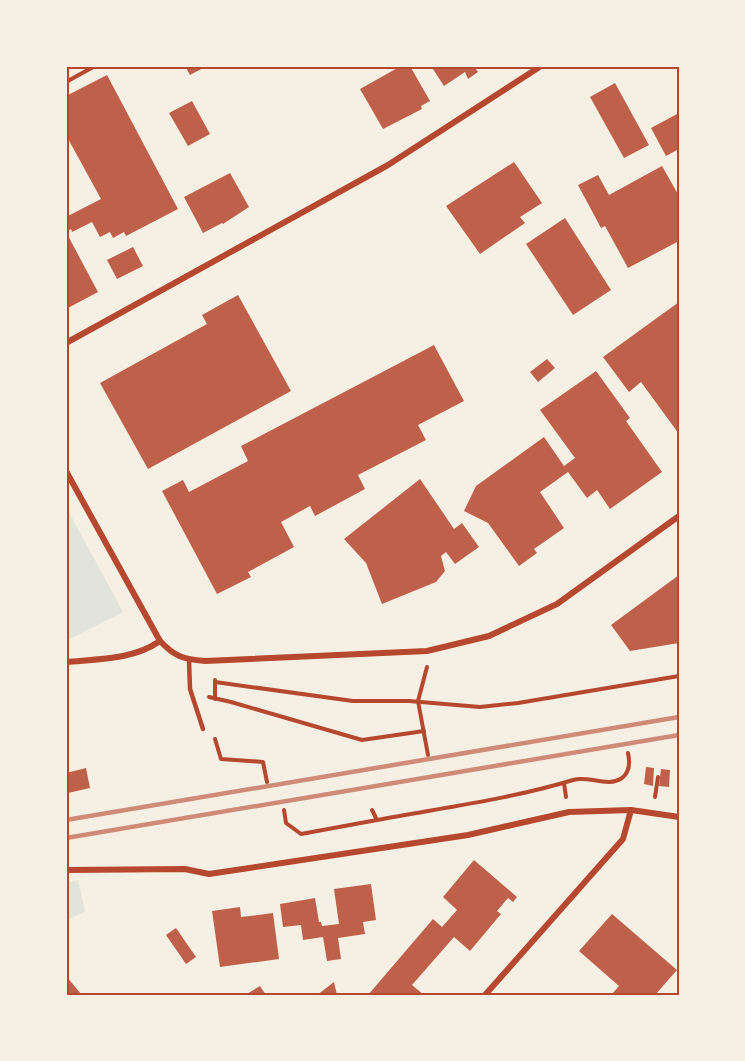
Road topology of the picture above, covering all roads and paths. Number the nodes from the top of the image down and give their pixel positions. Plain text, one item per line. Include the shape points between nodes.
1 (95, 66) edge
2 (541, 66) edge
3 (66, 82) edge
4 (66, 343) edge
5 (66, 471) edge
6 (679, 516) edge
7 (160, 641) junction
8 (427, 651) junction
9 (189, 660) junction
10 (66, 662) edge
11 (679, 676) edge
12 (215, 682) dead end
13 (207, 697) dead end
14 (418, 701) junction
15 (203, 729) dead end
16 (424, 731) junction
17 (628, 753) dead end
18 (428, 755) dead end
19 (221, 759) dead end
20 (654, 776) dead end
21 (660, 777) dead end
22 (267, 782) dead end
23 (284, 810) dead end
24 (372, 810) dead end
25 (631, 810) junction
26 (679, 817) edge
27 (377, 820) junction
28 (66, 870) edge
29 (485, 995) edge

1 - 3 path
2 - 4 street via 388,165
5 - 7 street
6 - 8 street via 557,604 489,636
7 - 9 street via 176,656
7 - 10 street via 146,651 129,655
8 - 9 street via 219,662
8 - 14 path
9 - 15 lane via 190,689
11 - 14 path via 490,706
12 - 14 path via 353,701
13 - 16 path via 362,740
14 - 16 path
16 - 18 path
17 - 27 path via 630,763 620,780 603,782 587,777
19 - 22 path via 263,762
20 - 21 path
23 - 27 path via 286,823 301,834
24 - 27 path
25 - 26 street
25 - 28 street via 569,812 468,835 209,874 185,869
25 - 29 street via 622,839

